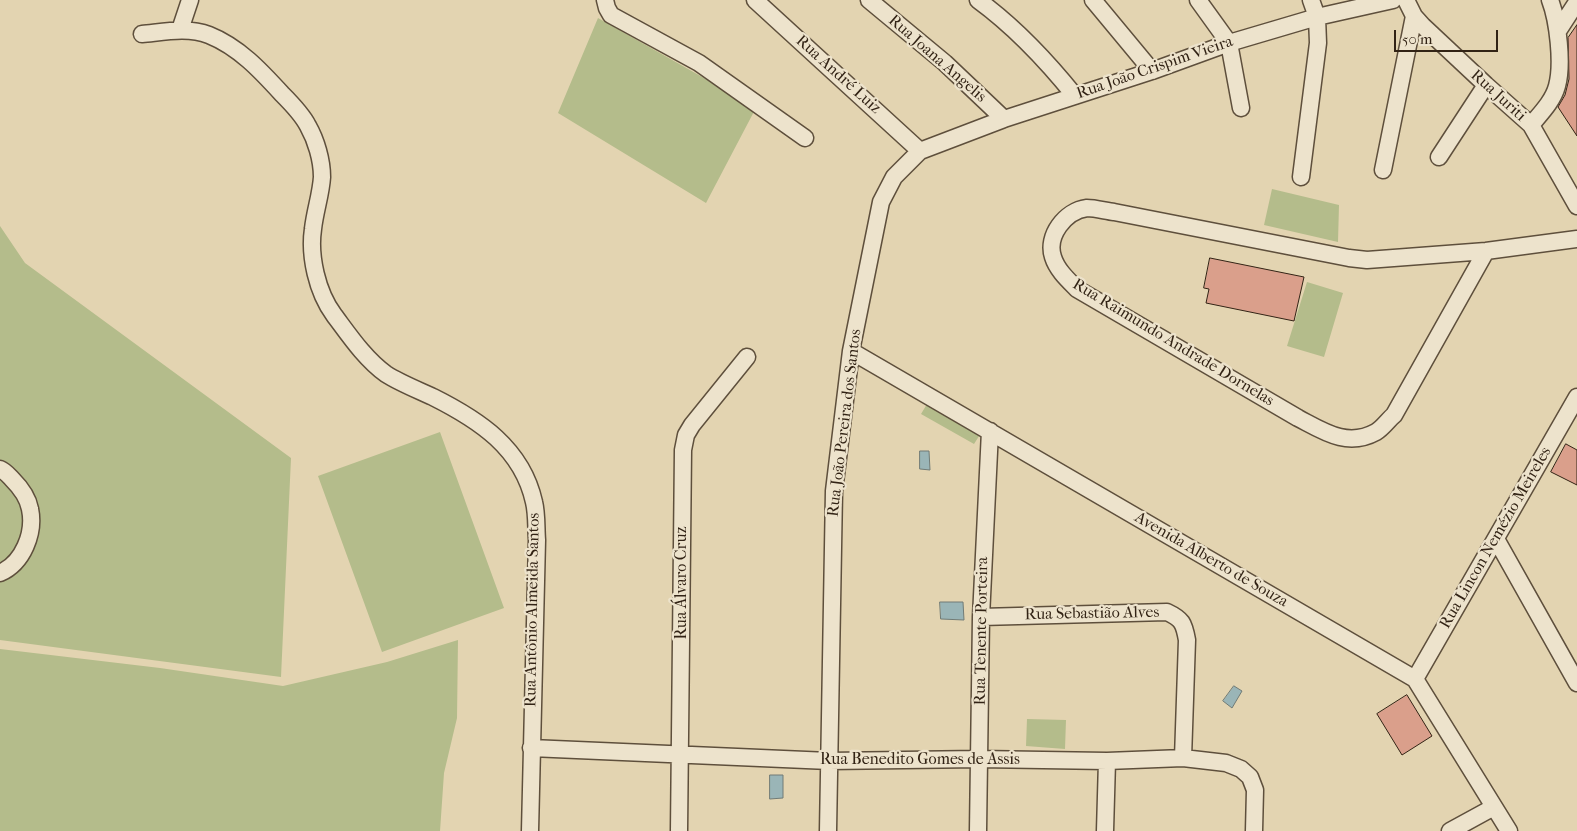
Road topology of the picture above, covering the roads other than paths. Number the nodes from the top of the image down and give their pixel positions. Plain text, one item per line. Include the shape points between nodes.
1 (190, 0) edge
2 (605, 0) edge
3 (755, 0) edge
4 (869, 0) edge
5 (978, 0) edge
6 (1093, 0) edge
7 (1198, 0) edge
8 (1311, 0) edge
9 (1393, 0) edge
10 (1406, 0) edge
11 (1550, 0) edge
12 (1577, 2) edge
13 (1414, 16) junction
14 (1317, 17) junction
15 (180, 30) junction
16 (1558, 31) junction
17 (142, 34) dead end
18 (1229, 43) junction
19 (1152, 71) junction
20 (1486, 86) junction
21 (1075, 96) junction
22 (1242, 108) dead end
23 (1004, 119) junction
24 (1531, 125) junction
25 (805, 138) dead end
26 (920, 151) junction
27 (1439, 157) dead end
28 (1383, 170) dead end
29 (1302, 177) dead end
30 (1577, 206) edge
31 (1577, 239) edge
32 (1486, 251) junction
33 (852, 351) junction
34 (747, 357) dead end
35 (1577, 397) edge
36 (990, 431) junction
37 (0, 470) edge
38 (1496, 539) junction
39 (0, 573) edge
40 (981, 617) junction
41 (1415, 679) junction
42 (1577, 683) edge
43 (531, 748) junction
44 (681, 755) junction
45 (1182, 758) junction
46 (980, 759) junction
47 (1107, 760) junction
48 (829, 761) junction
49 (1494, 807) junction
50 (530, 831) edge
51 (679, 831) edge
52 (828, 831) edge
53 (978, 831) edge
54 (1105, 831) edge
55 (1254, 831) edge
56 (1450, 831) edge
57 (1509, 831) edge

1 - 15 street
2 - 25 street via 611,15 699,63
3 - 26 street, Rua André Luiz
4 - 23 street, Rua Joana Angelis via 945,63
5 - 21 street via 1033,48
6 - 19 street
7 - 18 street
8 - 14 street
9 - 14 street, Rua João Crispim Vieira
10 - 13 street, Rua Juriti
11 - 16 street
12 - 16 street
13 - 20 street, Rua Juriti
13 - 28 street
14 - 18 street, Rua João Crispim Vieira
14 - 29 street via 1318,43
15 - 17 street, Rua Antônio Almeida Santos
15 - 43 street, Rua Antônio Almeida Santos via 208,35 230,46 255,65 308,125 318,150 322,176 312,231 312,258 332,313 364,354 386,374 487,428 509,451 526,477 534,503 537,540
16 - 24 street via 1557,86 1551,100
18 - 19 street, Rua João Crispim Vieira
18 - 22 street
19 - 21 street, Rua João Crispim Vieira
20 - 24 street, Rua Juriti
20 - 27 street
21 - 23 street, Rua João Crispim Vieira
23 - 26 street, Rua João Crispim Vieira
24 - 30 street, Rua Juriti
26 - 33 street, Rua João Pereira dos Santos via 894,177 880,202
31 - 32 street, Rua Raimundo Andrade Dornelas
32 - 32 street, Rua Raimundo Andrade Dornelas via 1394,415 1377,431 1353,439 1332,436 1298,418 1077,289 1063,275 1053,256 1053,236 1062,221 1087,208 1349,258 1385,259
33 - 36 street, Avenida Alberto de Souza
33 - 48 street, Rua João Pereira dos Santos via 834,491
34 - 44 street, Rua Álvaro Cruz via 692,425 683,450
35 - 38 street, Rua Lincon Nemézio Meireles
36 - 40 street, Rua Tenente Porteira
36 - 41 street, Avenida Alberto de Souza
37 - 39 street via 21,487 30,508 31,532 22,553
38 - 41 street, Rua Lincon Nemézio Meireles
38 - 42 street
40 - 45 street, Rua Sebastião Alves via 1166,612 1179,618 1187,640
40 - 46 street, Rua Tenente Porteira
41 - 49 street, Avenida Alberto de Souza
43 - 44 street, Rua Benedito Gomes de Assis
43 - 50 street, Rua Antônio Almeida Santos
44 - 48 street, Rua Benedito Gomes de Assis
44 - 51 street, Rua Álvaro Cruz
45 - 47 street, Rua Benedito Gomes de Assis
45 - 55 street, Rua Benedito Gomes de Assis via 1226,763 1250,777 1255,790
46 - 47 street, Rua Benedito Gomes de Assis
46 - 48 street, Rua Benedito Gomes de Assis
46 - 53 street, Rua Tenente Porteira
47 - 54 street
48 - 52 street, Rua João Pereira dos Santos
49 - 56 street
49 - 57 street, Avenida Alberto de Souza

